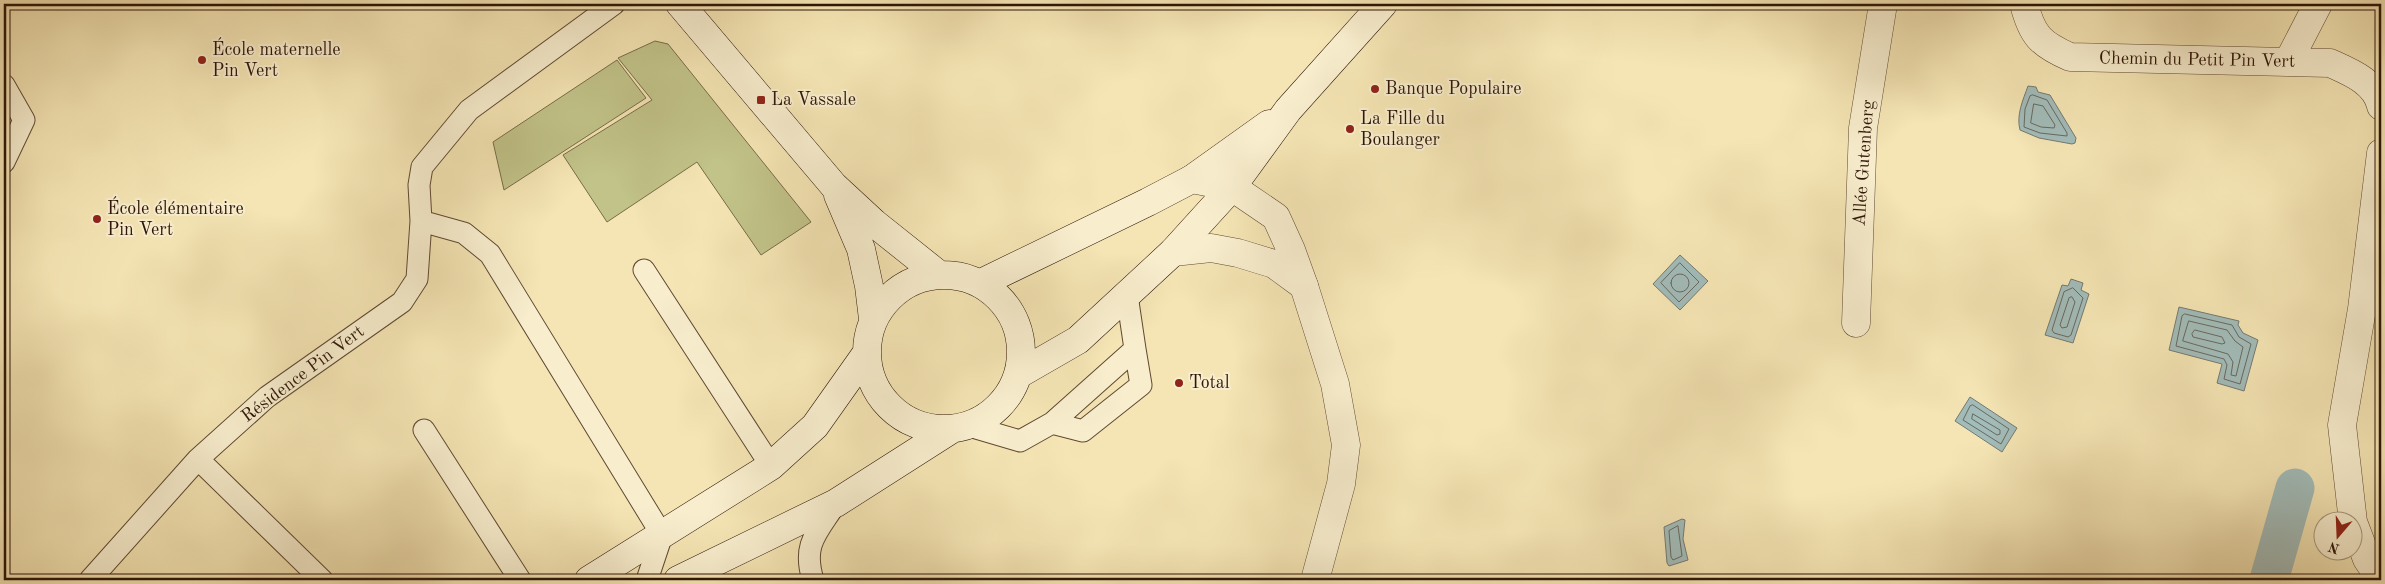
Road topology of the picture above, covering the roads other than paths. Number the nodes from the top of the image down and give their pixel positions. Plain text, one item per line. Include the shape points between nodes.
1 (614, 4) edge
2 (680, 4) edge
3 (1383, 4) edge
4 (1883, 4) edge
5 (2024, 4) edge
6 (2318, 4) edge
7 (2288, 62) junction
8 (4, 85) edge
9 (2381, 106) edge
10 (1288, 110) junction
11 (2381, 153) edge
12 (4, 162) edge
13 (1192, 179) junction
14 (834, 186) junction
15 (1232, 187) junction
16 (421, 221) junction
17 (1173, 252) junction
18 (644, 270) dead end
19 (938, 274) junction
20 (982, 283) junction
21 (1304, 286) junction
22 (1127, 295) junction
23 (873, 319) junction
24 (1856, 323) dead end
25 (1135, 349) junction
26 (866, 354) junction
27 (1019, 374) junction
28 (1052, 423) junction
29 (960, 427) junction
30 (424, 430) dead end
31 (198, 459) junction
32 (771, 466) junction
33 (836, 503) junction
34 (662, 534) junction
35 (90, 580) edge
36 (322, 580) edge
37 (520, 580) edge
38 (588, 580) edge
39 (647, 580) edge
40 (678, 580) edge
41 (813, 580) edge
42 (1315, 580) edge
43 (2380, 580) edge

1 - 16 lane, Résidence Pin Vert via 469,110 422,167 419,185
2 - 14 main road
3 - 10 main road
4 - 24 main road, Allée Gutenberg via 1862,128
5 - 7 main road, Chemin du Petit Pin Vert via 2030,28 2050,48 2070,57
6 - 7 main road
7 - 9 main road, Chemin du Petit Pin Vert via 2330,63 2357,76 2379,94
8 - 12 lane via 24,120
10 - 13 main road
10 - 15 main road
11 - 43 main road via 2362,309 2342,425 2353,522 2367,559
13 - 15 main road
13 - 20 main road
14 - 19 main road
14 - 23 main road via 861,250
15 - 17 main road
15 - 21 main road via 1276,217
16 - 31 lane, Résidence Pin Vert via 417,279 402,302 267,397
16 - 34 lane via 464,233 490,254
17 - 21 main road via 1211,248 1238,253 1274,264
17 - 22 main road
18 - 32 lane
19 - 20 main road via 961,276
19 - 23 main road via 912,281 888,296
20 - 27 main road via 1002,300 1016,322 1022,348
21 - 42 main road via 1335,384 1346,445 1341,484
22 - 25 lane
22 - 27 main road via 1078,340
23 - 26 main road via 867,336
25 - 28 lane
25 - 28 lane via 1141,385 1083,431
26 - 29 main road via 874,386 893,411 920,426
26 - 32 main road via 815,426
27 - 29 main road via 1008,396 991,414
28 - 29 lane via 1020,441
29 - 33 main road
30 - 37 lane
31 - 35 lane, Résidence Pin Vert
31 - 36 lane
32 - 34 main road
33 - 40 main road
33 - 41 lane via 809,545 808,565
34 - 38 main road
34 - 39 lane

